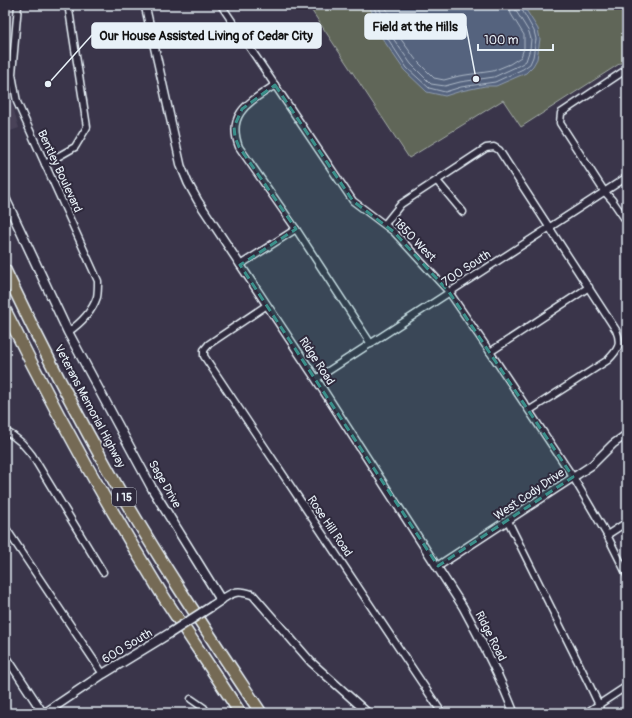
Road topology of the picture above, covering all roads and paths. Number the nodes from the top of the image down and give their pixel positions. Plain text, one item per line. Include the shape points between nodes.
1 (18, 5) edge
2 (66, 5) edge
3 (145, 5) edge
4 (221, 5) edge
5 (627, 69) edge
6 (275, 85) junction
7 (45, 164) junction
8 (627, 177) edge
9 (437, 181) junction
10 (604, 191) junction
11 (5, 198) edge
12 (463, 212) dead end
13 (627, 222) edge
14 (385, 224) junction
15 (549, 227) junction
16 (296, 228) junction
17 (240, 265) junction
18 (5, 270) edge
19 (589, 287) junction
20 (449, 292) junction
21 (267, 305) junction
22 (5, 310) edge
23 (68, 332) junction
24 (371, 344) junction
25 (490, 352) junction
26 (316, 379) junction
27 (530, 410) junction
28 (5, 431) edge
29 (627, 434) edge
30 (573, 477) junction
31 (508, 521) junction
32 (627, 522) edge
33 (5, 527) edge
34 (607, 535) junction
35 (438, 566) junction
36 (103, 572) dead end
37 (627, 575) edge
38 (220, 600) junction
39 (5, 655) edge
40 (103, 674) junction
41 (627, 686) edge
42 (191, 699) dead end
43 (598, 705) junction
44 (44, 713) edge
45 (207, 713) edge
46 (240, 713) edge
47 (261, 713) edge
48 (368, 713) edge
49 (442, 713) edge
50 (514, 713) edge
51 (586, 713) edge
52 (600, 713) edge

1 - 7 street, Bentley Boulevard via 12,74 17,102
2 - 7 street via 69,10 87,126 75,147
3 - 17 street, Ridge Road via 181,166 198,201
4 - 6 street, 1850 West
5 - 10 street via 561,114 560,123
6 - 14 street, 1850 West via 353,201
6 - 16 street via 242,109 234,127 235,137 239,147
7 - 23 street, Bentley Boulevard via 98,280 97,296 89,314
8 - 10 street, 700 South
9 - 12 street
9 - 14 street via 401,204
9 - 15 street via 486,148 494,147 500,150
10 - 13 street
10 - 15 street, 700 South
11 - 23 main road, Sage Drive
14 - 20 street, 1850 West
15 - 19 street
15 - 20 street, 700 South
16 - 17 street
16 - 24 street
17 - 21 street, Ridge Road
18 - 47 highway, Veterans Memorial Highway / I 15 via 72,404 118,488 174,581
19 - 25 street
19 - 27 street via 616,330 619,346 608,360
20 - 24 street, 700 South
20 - 25 street, 1850 West
21 - 26 street, Ridge Road
21 - 49 street, Rose Hill Road via 209,344 204,350 204,356
22 - 46 highway, I 15 via 56,411 160,591
23 - 38 main road, Sage Drive via 153,490
24 - 26 street, 700 South
25 - 27 street, 1850 West
26 - 35 street, Ridge Road
27 - 30 street, 1850 West
28 - 36 street via 14,435 32,455
29 - 30 street, West Cody Drive via 592,465
30 - 31 street, West Cody Drive
30 - 34 street, 1850 West
31 - 35 street, West Cody Drive
31 - 43 street
32 - 34 street
33 - 40 street
34 - 37 street, 1850 West
35 - 50 street, Ridge Road via 485,646
38 - 40 main road, 600 South, bridge via 170,634
38 - 48 street via 233,592 253,595 311,662
39 - 44 street
40 - 44 main road, 600 South
41 - 43 street
42 - 45 street
43 - 51 street
43 - 52 street

